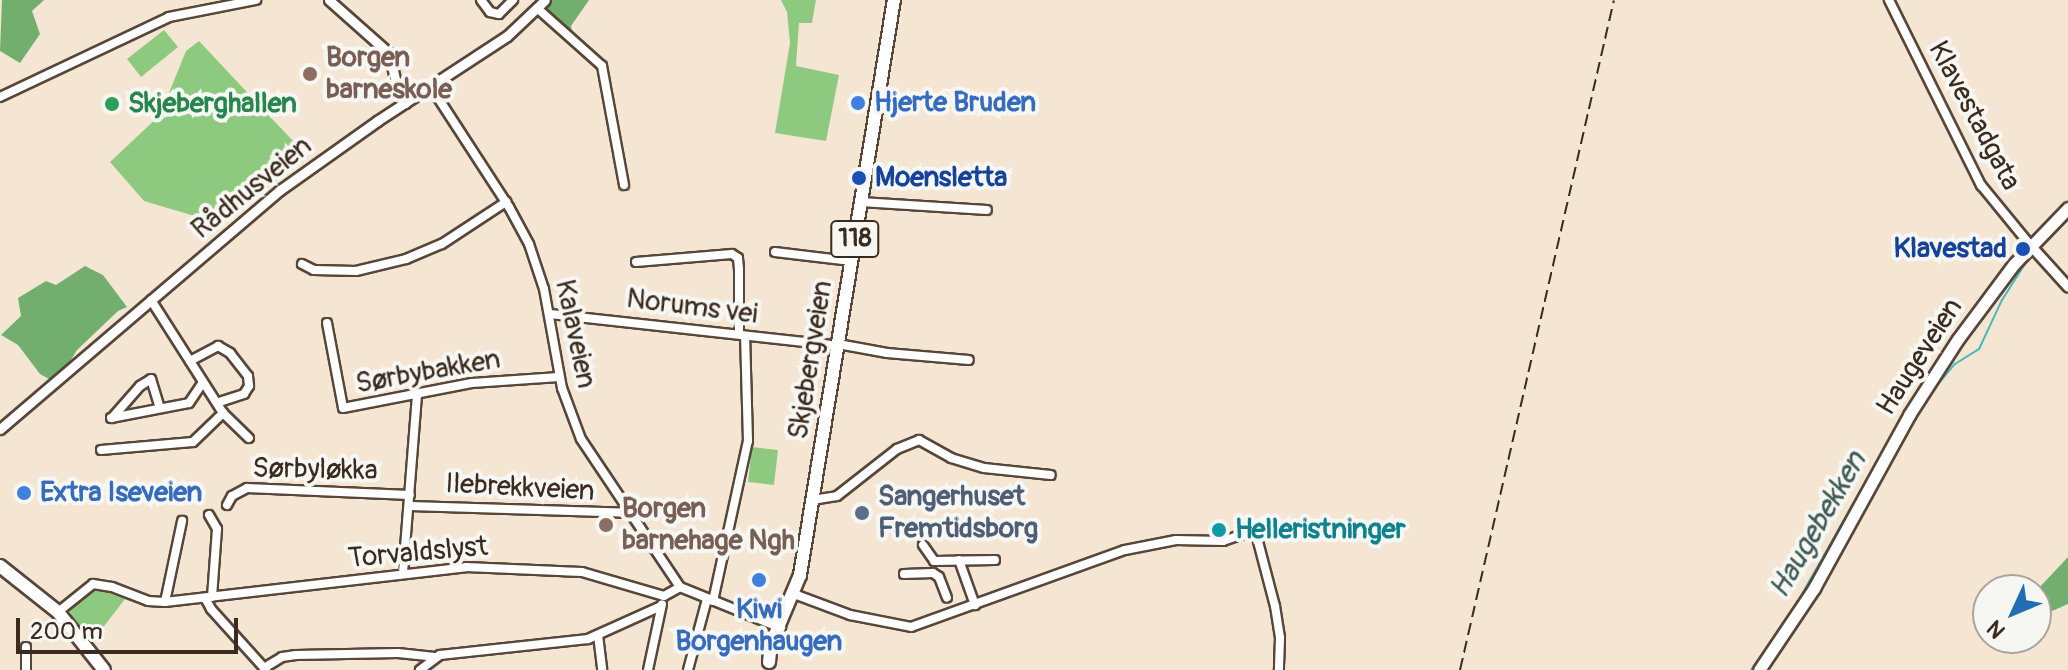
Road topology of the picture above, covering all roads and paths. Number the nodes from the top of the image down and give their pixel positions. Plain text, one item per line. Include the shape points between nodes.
1 (256, 0) edge
2 (329, 0) edge
3 (481, 0) edge
4 (513, 0) edge
5 (545, 0) edge
6 (894, 0) edge
7 (1889, 0) edge
8 (537, 8) junction
9 (431, 87) junction
10 (0, 97) edge
11 (405, 103) junction
12 (624, 185) dead end
13 (506, 202) junction
14 (861, 202) junction
15 (2068, 208) edge
16 (987, 210) dead end
17 (2031, 246) junction
18 (775, 252) dead end
19 (851, 261) junction
20 (636, 262) dead end
21 (302, 264) dead end
22 (2068, 287) edge
23 (151, 300) junction
24 (550, 314) junction
25 (327, 323) dead end
26 (742, 335) junction
27 (834, 344) junction
28 (969, 360) dead end
29 (190, 361) junction
30 (559, 377) junction
31 (203, 382) junction
32 (417, 394) junction
33 (217, 403) junction
34 (160, 408) junction
35 (223, 413) junction
36 (0, 429) edge
37 (249, 438) dead end
38 (101, 450) dead end
39 (1051, 475) dead end
40 (410, 495) junction
41 (812, 500) junction
42 (227, 505) dead end
43 (410, 506) junction
44 (628, 513) junction
45 (209, 515) dead end
46 (182, 521) dead end
47 (923, 545) dead end
48 (959, 560) junction
49 (995, 560) dead end
50 (0, 566) edge
51 (403, 573) junction
52 (904, 574) dead end
53 (680, 587) junction
54 (794, 594) junction
55 (664, 596) junction
56 (208, 598) junction
57 (947, 598) dead end
58 (710, 600) junction
59 (165, 602) junction
60 (975, 605) junction
61 (661, 606) junction
62 (58, 612) junction
63 (780, 629) junction
64 (598, 635) junction
65 (26, 647) dead end
66 (435, 657) junction
67 (768, 666) edge
68 (265, 669) edge
69 (26, 670) edge
70 (104, 670) edge
71 (420, 670) edge
72 (602, 670) edge
73 (648, 670) edge
74 (688, 670) edge
75 (1279, 670) edge
76 (1759, 670) edge

1 - 10 street via 169,17
2 - 11 street via 389,53
3 - 4 street via 499,14
5 - 8 street, Rådhusveien
6 - 14 main road, Skjebergveien / 118
7 - 17 street, Klavestadgata via 1981,185
8 - 9 street, Rådhusveien via 507,36
8 - 12 street via 602,66
9 - 11 street, Rådhusveien
9 - 13 street, Kalaveien
11 - 23 street, Rådhusveien via 280,190
13 - 21 street via 442,244 406,259 356,271 314,270
13 - 24 street, Kalaveien via 536,263
14 - 16 street
14 - 19 main road, Skjebergveien / 118
15 - 17 main road, Haugeveien
17 - 22 street
17 - 76 main road, Haugeveien via 1936,373 1814,588
18 - 19 street
19 - 27 main road, Skjebergveien / 118
20 - 26 street via 732,254 738,258
23 - 29 street
23 - 36 street, Rådhusveien
24 - 26 street, Norums vei
24 - 30 street, Kalaveien
25 - 32 street, Sørbybakken via 343,408
26 - 27 street, Norums vei
26 - 58 street via 748,441
27 - 28 street, Norums vei
27 - 41 main road, Skjebergveien / 118
29 - 31 street
29 - 33 street via 218,346 248,376 244,394
30 - 32 street, Sørbybakken via 484,381
30 - 44 street, Kalaveien via 581,439
31 - 33 street
31 - 34 street via 192,402
32 - 40 street
33 - 35 street
34 - 34 street via 111,418 151,379
35 - 37 street
35 - 38 street via 193,442
39 - 41 street via 984,468 919,440 897,449 837,496
40 - 42 street, Sørbyløkka via 247,488
40 - 43 street
41 - 54 main road, Skjebergveien / 118
43 - 44 street, Ilebrekkveien
43 - 51 street
44 - 53 street, Kalaveien
45 - 56 street via 217,529
46 - 59 street
47 - 48 street via 934,561
48 - 49 street
48 - 60 street
50 - 62 main road
51 - 55 street, Torvaldslyst via 466,567 582,572
51 - 56 street, Torvaldslyst
52 - 57 street via 933,573
53 - 55 street
53 - 58 street
54 - 60 street via 903,628
54 - 63 main road, Skjebergveien / 118
55 - 61 street
56 - 59 street, Torvaldslyst
56 - 68 street via 211,609
58 - 63 street
58 - 74 street
59 - 62 street, Torvaldslyst via 93,584
60 - 75 street via 1125,550 1176,540 1223,541 1255,530 1275,606
61 - 64 street
61 - 73 street
62 - 70 main road
63 - 67 main road, Skjebergveien / 118
64 - 66 street
64 - 72 street
65 - 69 street
66 - 68 street via 296,655
66 - 71 street

